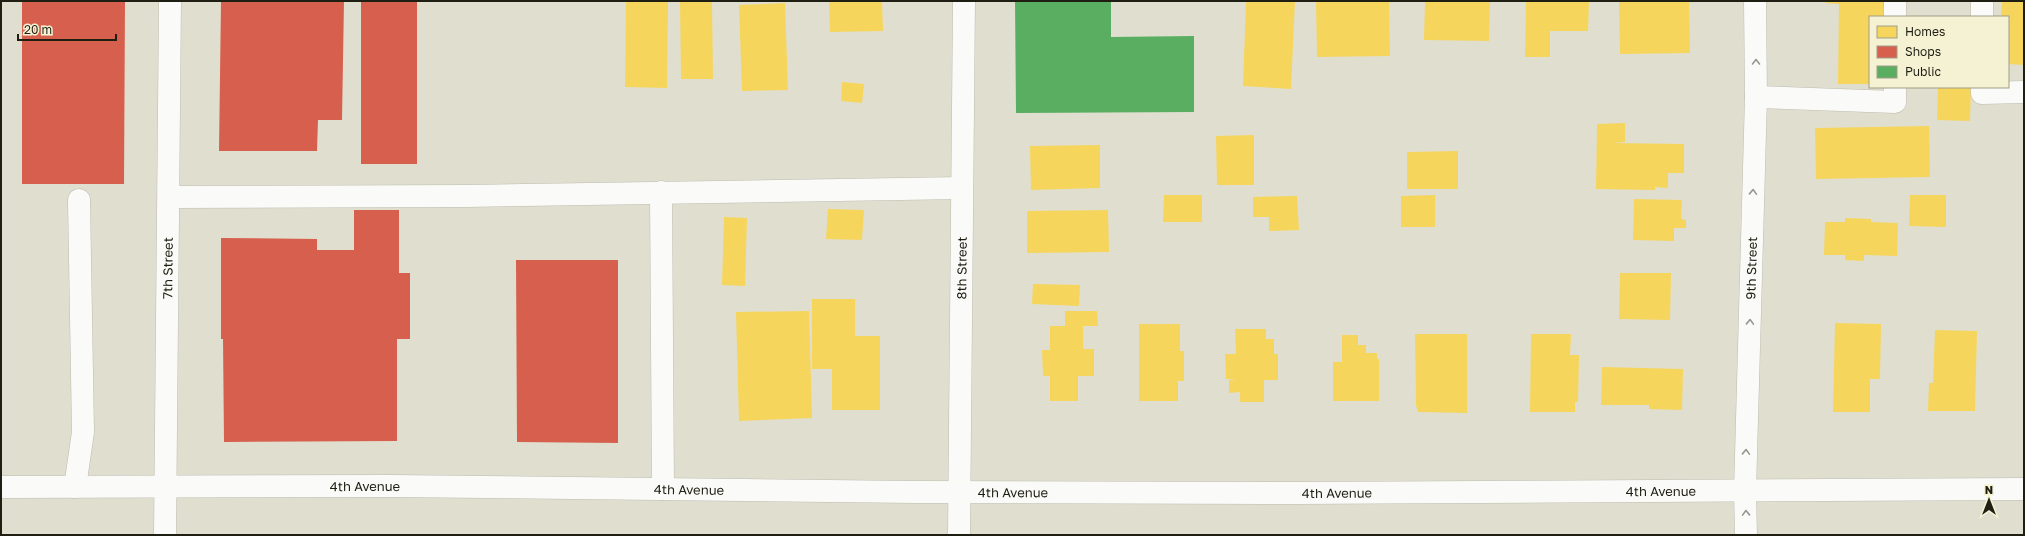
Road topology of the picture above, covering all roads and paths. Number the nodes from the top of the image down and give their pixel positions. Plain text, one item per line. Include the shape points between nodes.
1 (170, 1) edge
2 (964, 1) edge
3 (1755, 1) edge
4 (1895, 1) edge
5 (1982, 1) edge
6 (1895, 16) edge
7 (1982, 16) edge
8 (1895, 88) edge
9 (1982, 88) edge
10 (2024, 92) edge
11 (1756, 97) junction
12 (962, 188) junction
13 (661, 192) junction
14 (169, 197) junction
15 (79, 200) dead end
16 (1, 487) edge
17 (75, 487) junction
18 (165, 487) junction
19 (663, 489) junction
20 (2024, 489) edge
21 (1745, 491) junction
22 (960, 492) junction
23 (165, 535) edge
24 (959, 535) edge
25 (1746, 535) edge

1 - 14 street, 7th Street
2 - 12 street, 8th Street
11 -> 3 street, 9th Street
4 - 6 street
5 - 7 street
8 - 11 street via 1895,102
9 - 10 street via 1982,93
21 -> 11 street, 9th Street
12 - 13 street
12 - 22 street, 8th Street
13 - 14 street
13 - 19 street
14 - 18 street, 7th Street
15 - 17 street via 83,432
16 - 17 street, 4th Avenue
17 - 18 street, 4th Avenue
18 - 19 street, 4th Avenue
18 - 23 street, 7th Street
19 - 22 street, 4th Avenue
20 - 21 street, 4th Avenue
21 - 22 street, 4th Avenue
25 -> 21 street, 9th Street
22 - 24 street, 8th Street

